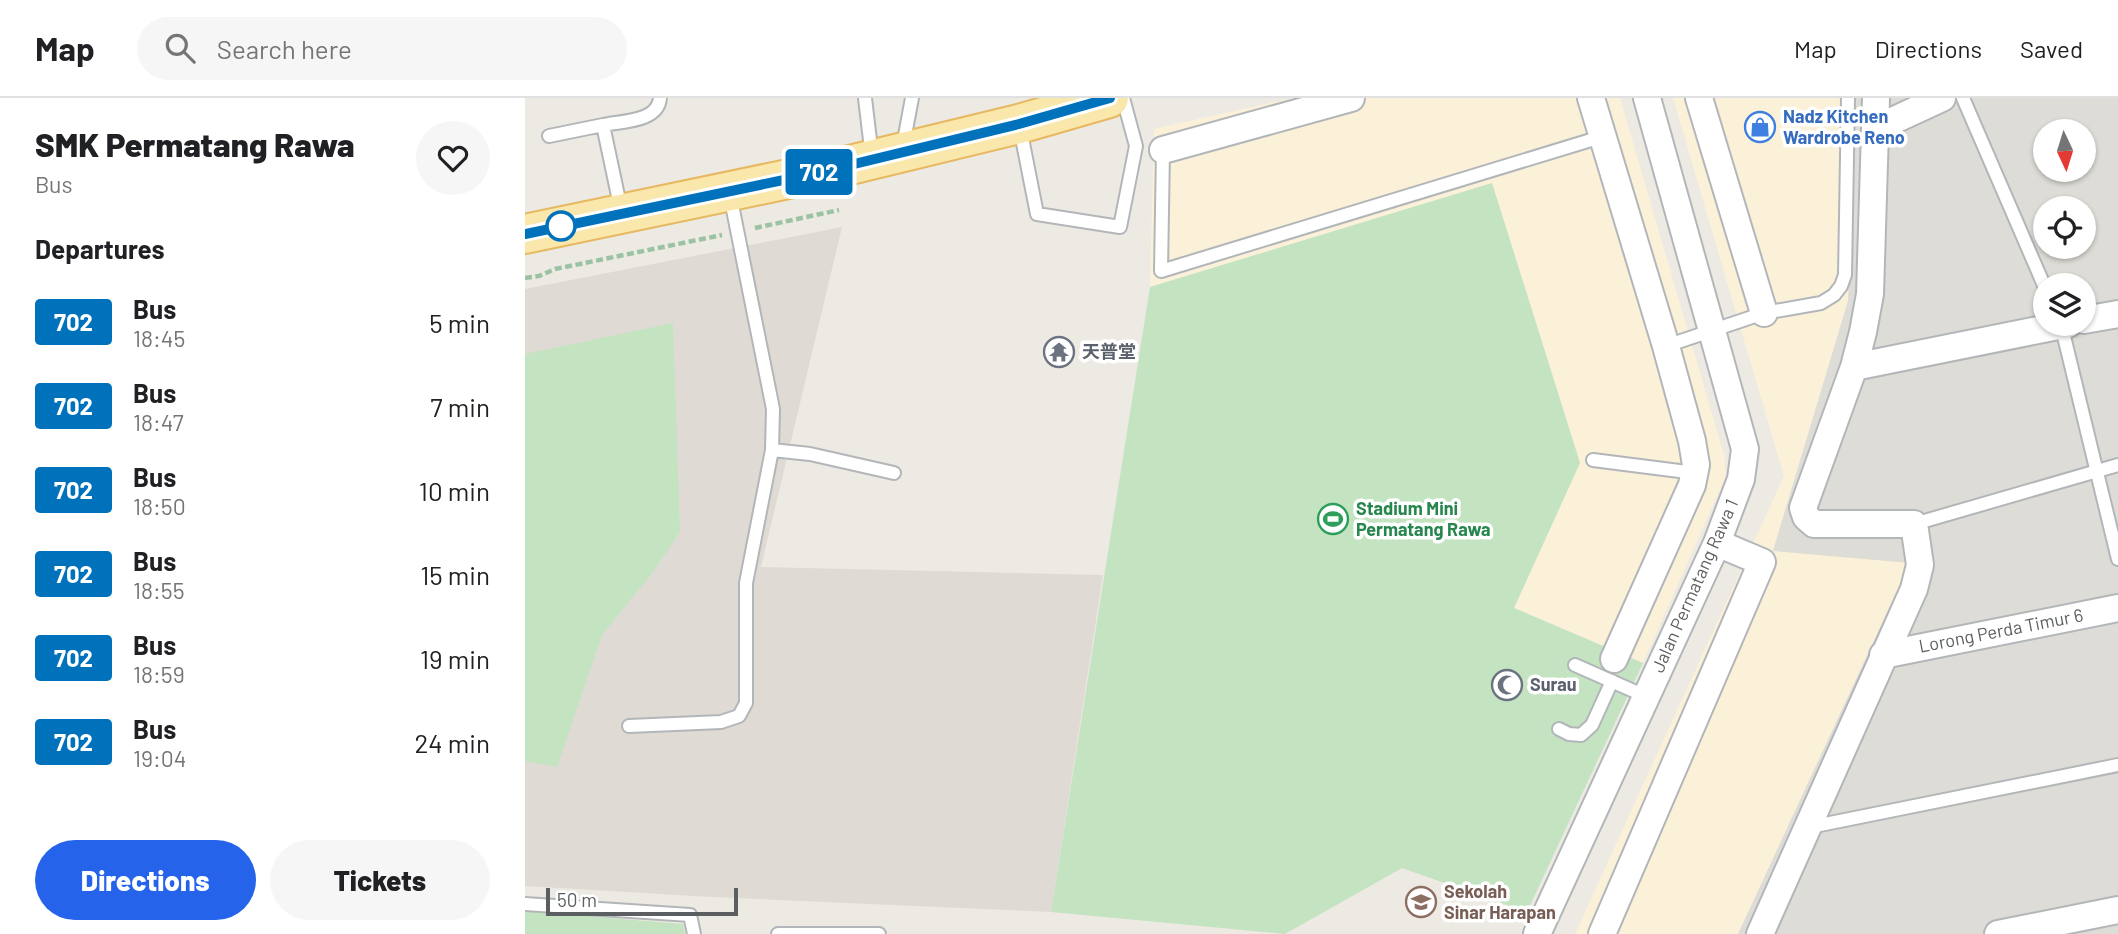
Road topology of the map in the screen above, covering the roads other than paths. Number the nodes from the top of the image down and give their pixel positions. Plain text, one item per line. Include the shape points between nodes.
1 (660, 98) edge
2 (865, 98) edge
3 (912, 98) edge
4 (1109, 98) edge
5 (1123, 98) edge
6 (1352, 98) edge
7 (1591, 98) edge
8 (1848, 98) edge
9 (1876, 98) edge
10 (1942, 98) edge
11 (1963, 98) edge
12 (1647, 99) edge
13 (1705, 99) edge
14 (1019, 124) junction
15 (603, 125) junction
16 (1875, 129) junction
17 (549, 136) dead end
18 (1601, 137) junction
19 (1163, 150) joint
20 (887, 156) junction
21 (730, 191) junction
22 (622, 214) junction
23 (525, 234) edge
24 (2039, 273) edge
25 (1764, 313) junction
26 (2118, 314) edge
27 (2096, 318) edge
28 (2033, 330) edge
29 (1711, 331) junction
30 (2070, 336) edge
31 (1666, 346) junction
32 (1854, 367) junction
33 (772, 450) junction
34 (1593, 460) dead end
35 (2118, 465) edge
36 (2096, 470) junction
37 (894, 473) dead end
38 (1695, 473) junction
39 (1914, 523) junction
40 (1717, 543) junction
41 (1661, 553) junction
42 (2118, 559) edge
43 (1702, 572) junction
44 (2118, 608) edge
45 (1883, 655) junction
46 (1575, 665) dead end
47 (1613, 670) junction
48 (1645, 696) junction
49 (629, 726) dead end
50 (1559, 729) dead end
51 (2118, 765) edge
52 (1810, 827) junction
53 (525, 904) edge
54 (2118, 910) edge
55 (694, 934) edge
56 (778, 934) edge
57 (879, 934) edge
58 (1537, 934) edge
59 (1602, 934) edge
60 (1760, 934) edge
61 (1998, 934) edge

1 - 15 lane via 652,115
2 - 20 lane
3 - 20 lane
4 - 14 main road
5 - 14 lane via 1136,146 1120,227 1037,214
6 - 19 street
7 - 18 street
8 - 25 lane via 1845,275 1841,286 1821,303
9 - 16 street
10 - 16 street
11 - 24 lane
12 - 29 street, Jalan Permatang Rawa 1
13 - 25 street
14 - 20 main road
15 - 17 lane
15 - 22 lane
16 - 32 street via 1870,294
18 - 19 lane via 1161,271
18 - 31 street
20 - 21 main road
21 - 22 main road
21 - 33 lane via 773,409
22 - 23 main road
25 - 29 lane
26 - 27 street
28 - 32 street
29 - 31 lane
29 - 40 street, Jalan Permatang Rawa 1 via 1745,449 1741,479
30 - 36 lane
31 - 38 street via 1692,441
32 - 39 street via 1803,508 1806,517 1814,524
33 - 37 lane
33 - 49 lane via 746,583 746,704 739,716 721,722
34 - 38 lane
35 - 36 lane
36 - 39 lane
36 - 42 lane
38 - 41 street
39 - 45 street via 1920,565 1914,589
40 - 43 street, Jalan Permatang Rawa 1
40 - 59 street via 1762,562
41 - 43 street
41 - 47 street
43 - 48 street, Jalan Permatang Rawa 1
44 - 45 street, Lorong Perda Timur 6
45 - 52 street
46 - 47 lane
47 - 48 lane
47 - 50 lane via 1592,725 1581,735
48 - 58 street, Jalan Permatang Rawa 1
51 - 52 lane
52 - 60 street
53 - 55 lane via 690,915
54 - 61 street
56 - 57 lane

